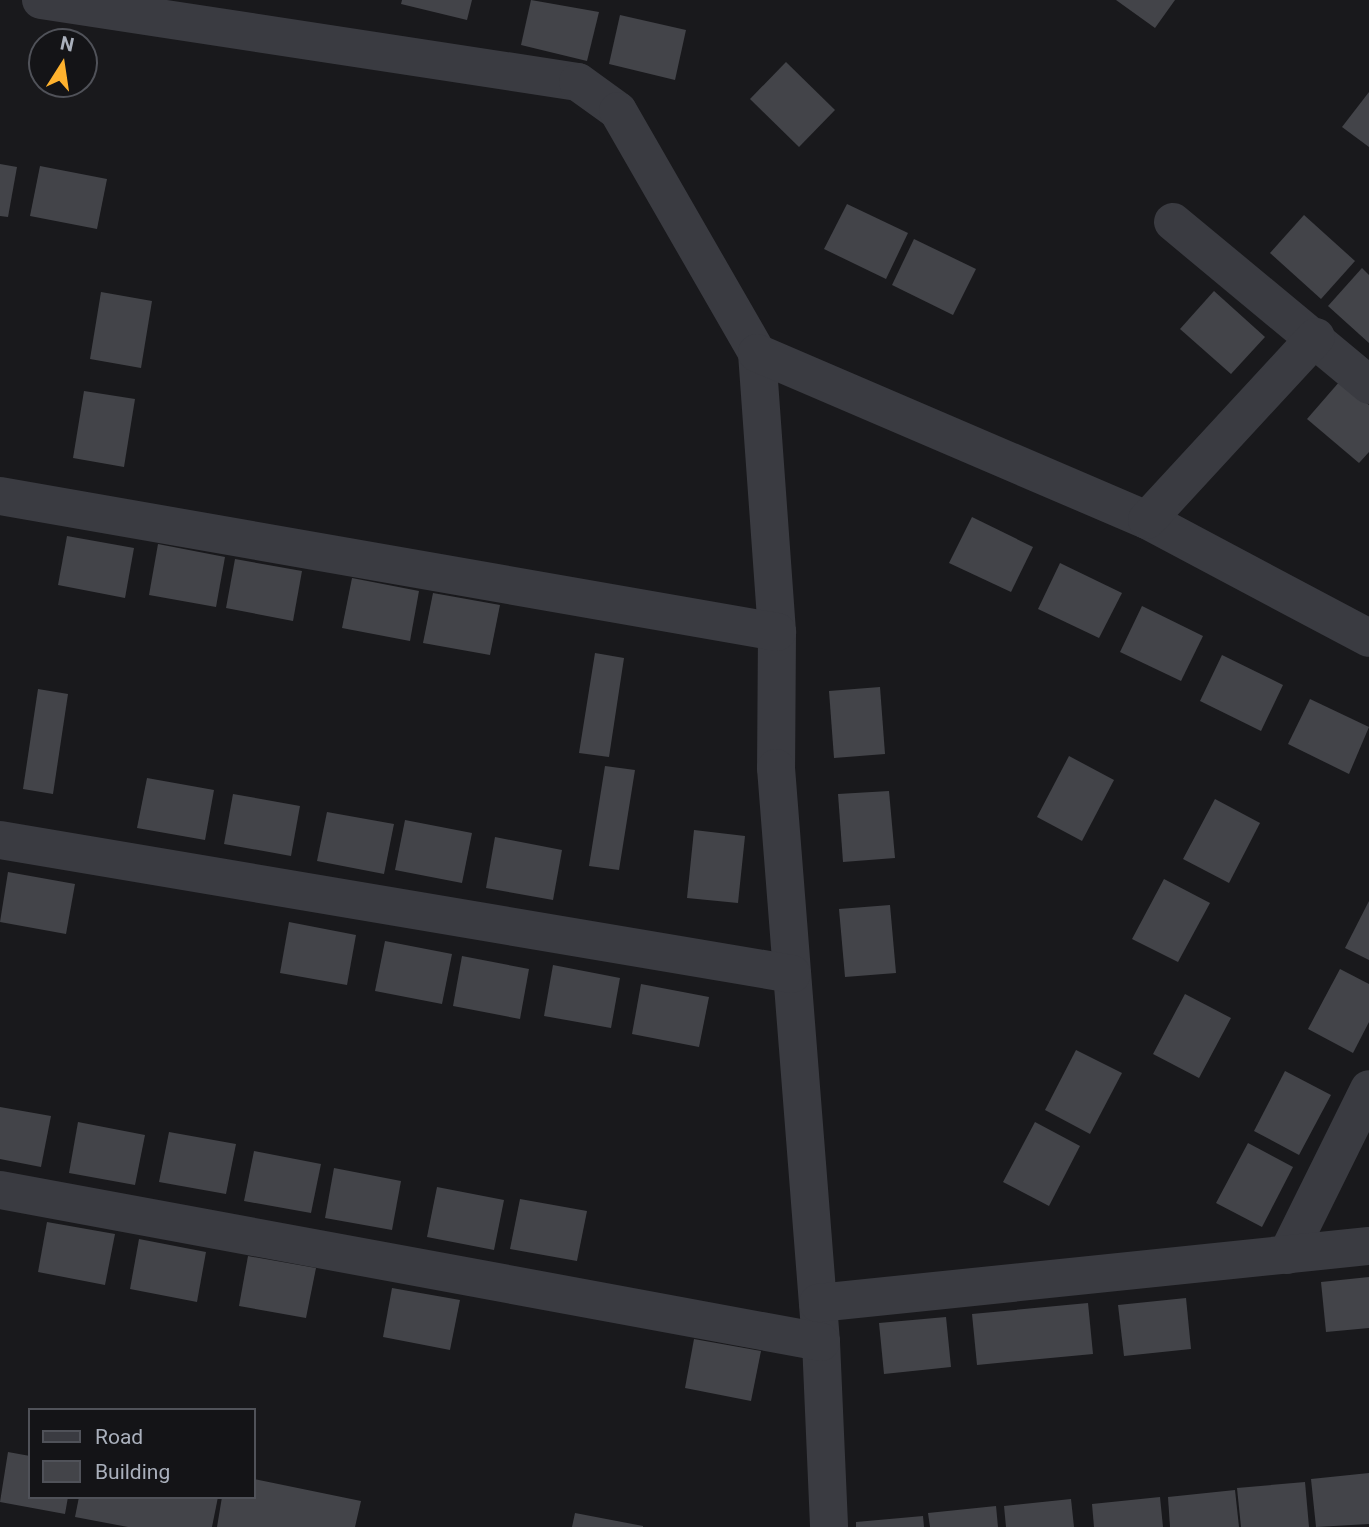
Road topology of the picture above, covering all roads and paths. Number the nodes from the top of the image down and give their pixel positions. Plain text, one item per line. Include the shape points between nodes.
1 (41, 0) edge
2 (1173, 222) dead end
3 (1316, 337) junction
4 (757, 353) junction
5 (1369, 385) edge
6 (0, 496) edge
7 (1147, 520) junction
8 (777, 632) junction
9 (1369, 638) edge
10 (0, 840) edge
11 (792, 974) junction
12 (1369, 1089) edge
13 (0, 1190) edge
14 (1369, 1246) edge
15 (1287, 1255) junction
16 (818, 1303) junction
17 (821, 1342) junction
18 (829, 1527) edge

1 - 4 street via 578,82 618,111
2 - 3 street
3 - 5 street
3 - 7 street
4 - 7 street
4 - 8 street
6 - 8 street
7 - 9 street
8 - 11 street via 776,768
10 - 11 street
11 - 16 street
12 - 15 street
13 - 17 street
14 - 15 street
15 - 16 street
16 - 17 street
17 - 18 street

